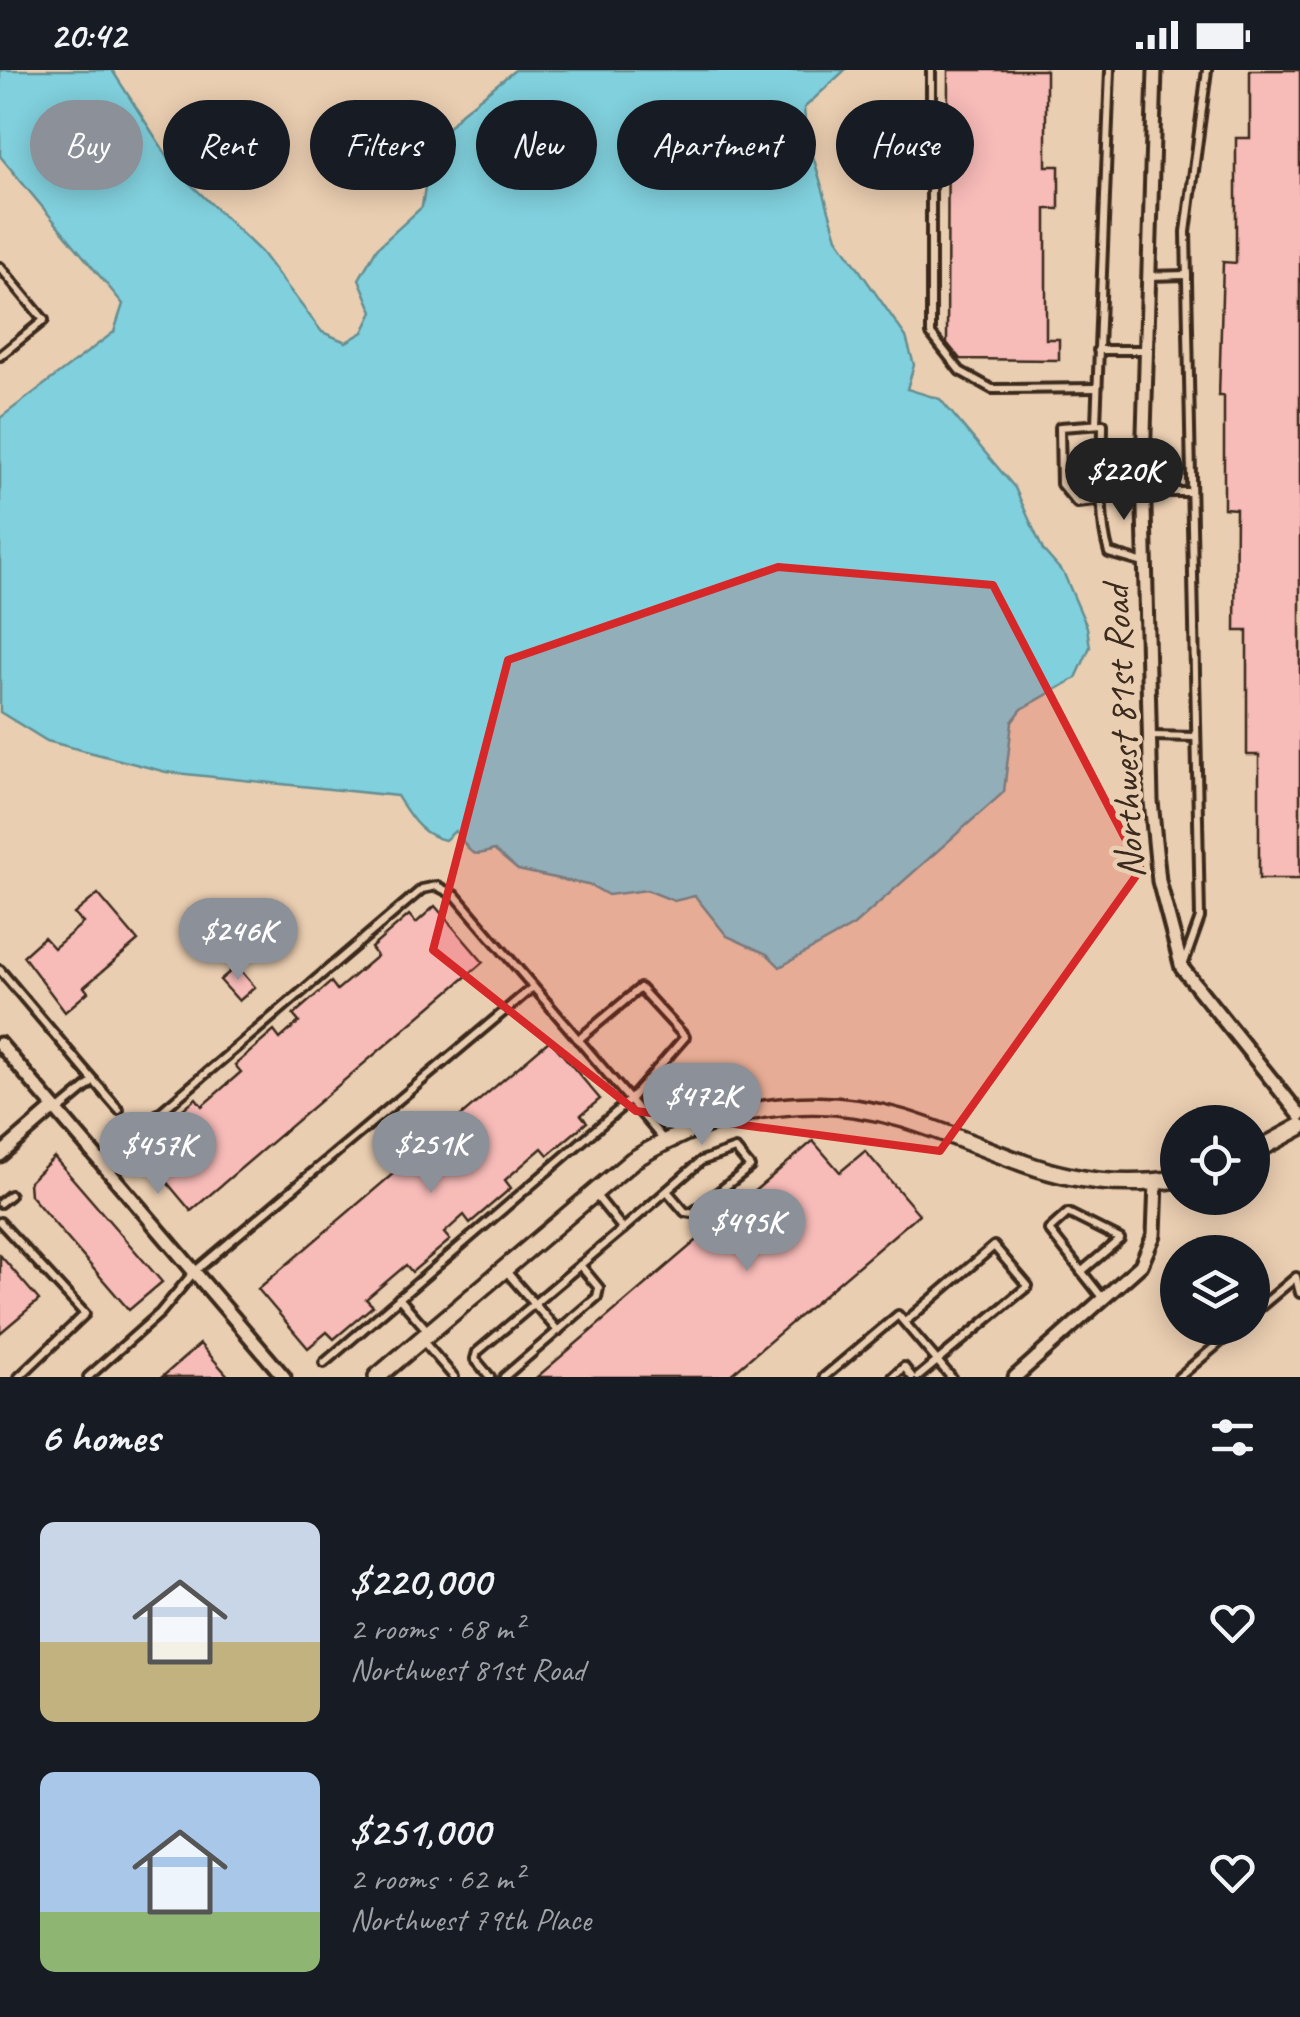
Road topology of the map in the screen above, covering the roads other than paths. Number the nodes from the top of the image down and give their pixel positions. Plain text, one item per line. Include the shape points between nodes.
1 (931, 70) edge
2 (1110, 70) edge
3 (1155, 70) edge
4 (1207, 70) edge
5 (0, 267) edge
6 (1187, 275) junction
7 (1148, 276) junction
8 (1098, 350) junction
9 (1146, 350) junction
10 (0, 356) edge
11 (1097, 388) junction
12 (1096, 424) junction
13 (1144, 492) junction
14 (1191, 492) junction
15 (1104, 500) junction
16 (1145, 563) junction
17 (1150, 736) junction
18 (1196, 736) junction
19 (1182, 968) junction
20 (0, 970) edge
21 (533, 987) junction
22 (578, 1040) junction
23 (0, 1044) edge
24 (94, 1081) junction
25 (630, 1100) junction
26 (56, 1110) junction
27 (119, 1110) dead end
28 (1300, 1114) edge
29 (1300, 1127) edge
30 (665, 1141) junction
31 (1270, 1143) edge
32 (0, 1155) edge
33 (101, 1162) junction
34 (1160, 1181) edge
35 (1156, 1182) junction
36 (593, 1192) junction
37 (667, 1192) junction
38 (10, 1194) dead end
39 (0, 1203) edge
40 (0, 1222) edge
41 (624, 1228) junction
42 (580, 1265) junction
43 (504, 1268) junction
44 (194, 1272) junction
45 (1081, 1272) junction
46 (1300, 1293) edge
47 (400, 1298) junction
48 (1270, 1299) edge
49 (1104, 1301) junction
50 (534, 1304) junction
51 (905, 1322) junction
52 (558, 1331) junction
53 (426, 1336) junction
54 (1217, 1345) edge
55 (937, 1361) junction
56 (324, 1363) dead end
57 (18, 1377) edge
58 (88, 1377) edge
59 (284, 1377) edge
60 (377, 1377) edge
61 (454, 1377) edge
62 (490, 1377) edge
63 (504, 1377) edge
64 (824, 1377) edge
65 (893, 1377) edge
66 (915, 1377) edge
67 (950, 1377) edge
68 (1015, 1377) edge
69 (1179, 1377) edge

1 - 11 lane via 931,334 960,371 992,389
2 - 8 lane
3 - 7 street, Northwest 81st Road
4 - 6 lane via 1186,232
5 - 10 lane via 44,320
6 - 7 lane
6 - 14 lane
7 - 9 street, Northwest 81st Road
8 - 9 lane
8 - 11 lane
9 - 13 street, Northwest 81st Road
11 - 12 lane
12 - 15 lane via 1103,424
12 - 15 lane via 1060,427 1061,484 1077,503
13 - 14 lane
13 - 16 street, Northwest 81st Road
14 - 18 lane
15 - 16 lane via 1101,527 1109,553
16 - 17 street, Northwest 81st Road
17 - 18 lane
17 - 19 street, Northwest 81st Road via 1159,881
18 - 19 lane via 1200,918
19 - 28 street
20 - 24 lane
21 - 22 lane
21 - 33 lane via 456,896 437,886 422,889
21 - 44 lane
22 - 25 lane
22 - 25 lane via 640,988 685,1037
23 - 26 street
24 - 26 lane
24 - 27 lane
25 - 30 lane
25 - 47 lane
26 - 32 street
26 - 33 street
29 - 31 main road
30 - 35 main road via 751,1110 842,1105 906,1120 1057,1176
30 - 36 main road
33 - 44 street
34 - 35 main road
35 - 49 street via 1150,1251
36 - 41 lane
36 - 43 main road
37 - 37 lane via 701,1162 735,1149 750,1167 692,1214
37 - 41 lane
38 - 39 lane
40 - 57 lane via 86,1314
41 - 42 lane
42 - 50 lane
42 - 52 lane via 600,1288 597,1297
43 - 50 lane
43 - 53 main road
44 - 58 lane via 160,1313
44 - 59 street
45 - 45 lane via 1048,1230 1068,1213 1120,1239
45 - 49 lane
46 - 48 lane via 1296,1277
47 - 53 lane
47 - 56 lane
49 - 68 street
50 - 52 lane
50 - 62 lane via 478,1352 475,1359
51 - 55 lane
51 - 55 lane via 994,1246 1028,1286
51 - 64 lane via 898,1315
52 - 63 lane
53 - 60 main road
53 - 61 lane
54 - 69 lane
55 - 66 lane
55 - 67 lane
65 - 66 lane via 904,1368

